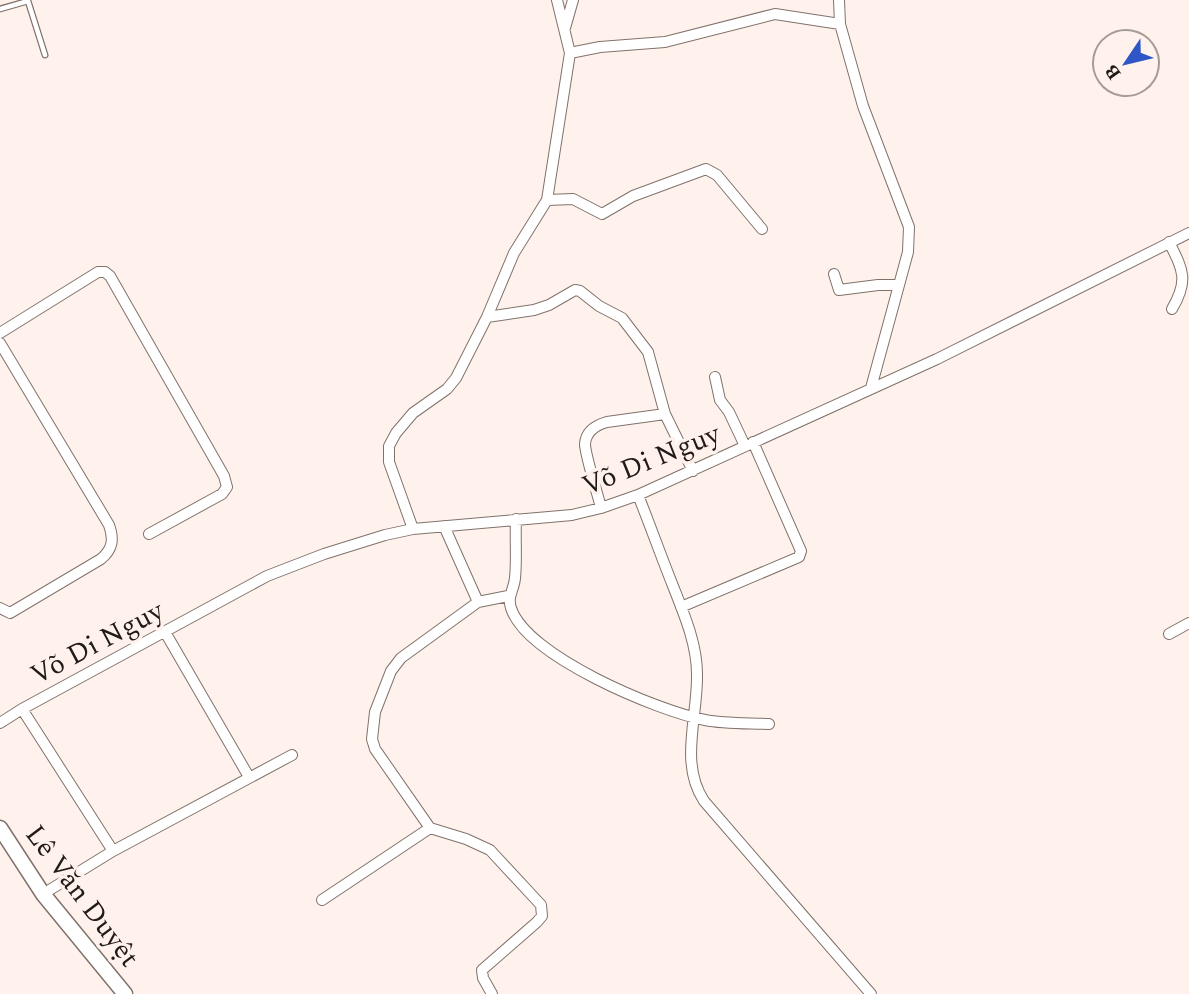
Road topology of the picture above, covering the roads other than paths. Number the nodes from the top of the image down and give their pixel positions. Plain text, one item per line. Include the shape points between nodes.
1 (557, 0) edge
2 (573, 0) edge
3 (839, 0) edge
4 (28, 1) edge
5 (0, 9) edge
6 (840, 24) junction
7 (564, 29) junction
8 (570, 53) junction
9 (45, 55) dead end
10 (547, 200) junction
11 (762, 229) dead end
12 (1189, 233) edge
13 (1169, 242) junction
14 (834, 274) dead end
15 (898, 285) junction
16 (1172, 309) dead end
17 (487, 317) junction
18 (0, 333) edge
19 (0, 342) edge
20 (715, 377) dead end
21 (871, 388) junction
22 (665, 414) junction
23 (749, 444) junction
24 (693, 471) junction
25 (638, 495) junction
26 (601, 508) junction
27 (516, 519) junction
28 (444, 526) junction
29 (413, 529) junction
30 (149, 534) dead end
31 (508, 596) junction
32 (478, 602) junction
33 (681, 607) junction
34 (0, 608) edge
35 (1189, 623) edge
36 (165, 632) junction
37 (1169, 634) dead end
38 (22, 709) junction
39 (693, 717) junction
40 (0, 723) edge
41 (769, 724) dead end
42 (292, 755) dead end
43 (248, 777) junction
44 (0, 828) edge
45 (430, 828) junction
46 (113, 851) junction
47 (43, 894) junction
48 (322, 900) dead end
49 (125, 994) edge
50 (492, 994) edge
51 (871, 994) edge

1 - 7 street
2 - 7 street
3 - 6 street
4 - 5 lane
4 - 9 lane
6 - 8 street via 775,14 665,42
6 - 15 street via 872,132 909,227
7 - 8 street
8 - 10 street
10 - 11 street via 573,199 602,214 633,196 706,169 717,175
10 - 17 street via 514,253
12 - 13 street, Võ Di Nguy
13 - 16 street via 1185,279
13 - 21 street, Võ Di Nguy
14 - 15 street via 839,290
15 - 21 street
17 - 22 street via 534,310 580,290 622,318 643,344 653,363
17 - 29 street via 452,384 413,413 389,446 389,462
18 - 30 street via 98,272 110,276 227,487
19 - 34 street via 109,525 113,540 102,559 10,613
20 - 23 street via 720,400
21 - 23 street, Võ Di Nguy
22 - 24 street
22 - 26 street via 607,422 591,430 585,444
23 - 24 street, Võ Di Nguy
23 - 33 street via 801,551 799,557
24 - 25 street, Võ Di Nguy
25 - 26 street, Võ Di Nguy
25 - 33 street
26 - 27 street, Võ Di Nguy
27 - 28 street, Võ Di Nguy
27 - 31 street via 515,580
28 - 29 street, Võ Di Nguy
28 - 32 street
29 - 36 street, Võ Di Nguy via 267,576
31 - 32 street
31 - 39 street via 517,621 530,635 576,669
32 - 45 street via 401,658 375,712 371,731 375,749
33 - 39 street via 696,663
35 - 37 street
36 - 38 street, Võ Di Nguy
36 - 43 street
38 - 40 street, Võ Di Nguy
38 - 46 street
39 - 41 street
39 - 51 street via 692,773 700,796
42 - 43 street
43 - 46 street
44 - 47 street, Lê Văn Duyệt
45 - 48 street
45 - 50 street via 490,850 541,905 537,922 482,970
46 - 47 street
47 - 49 street, Lê Văn Duyệt

